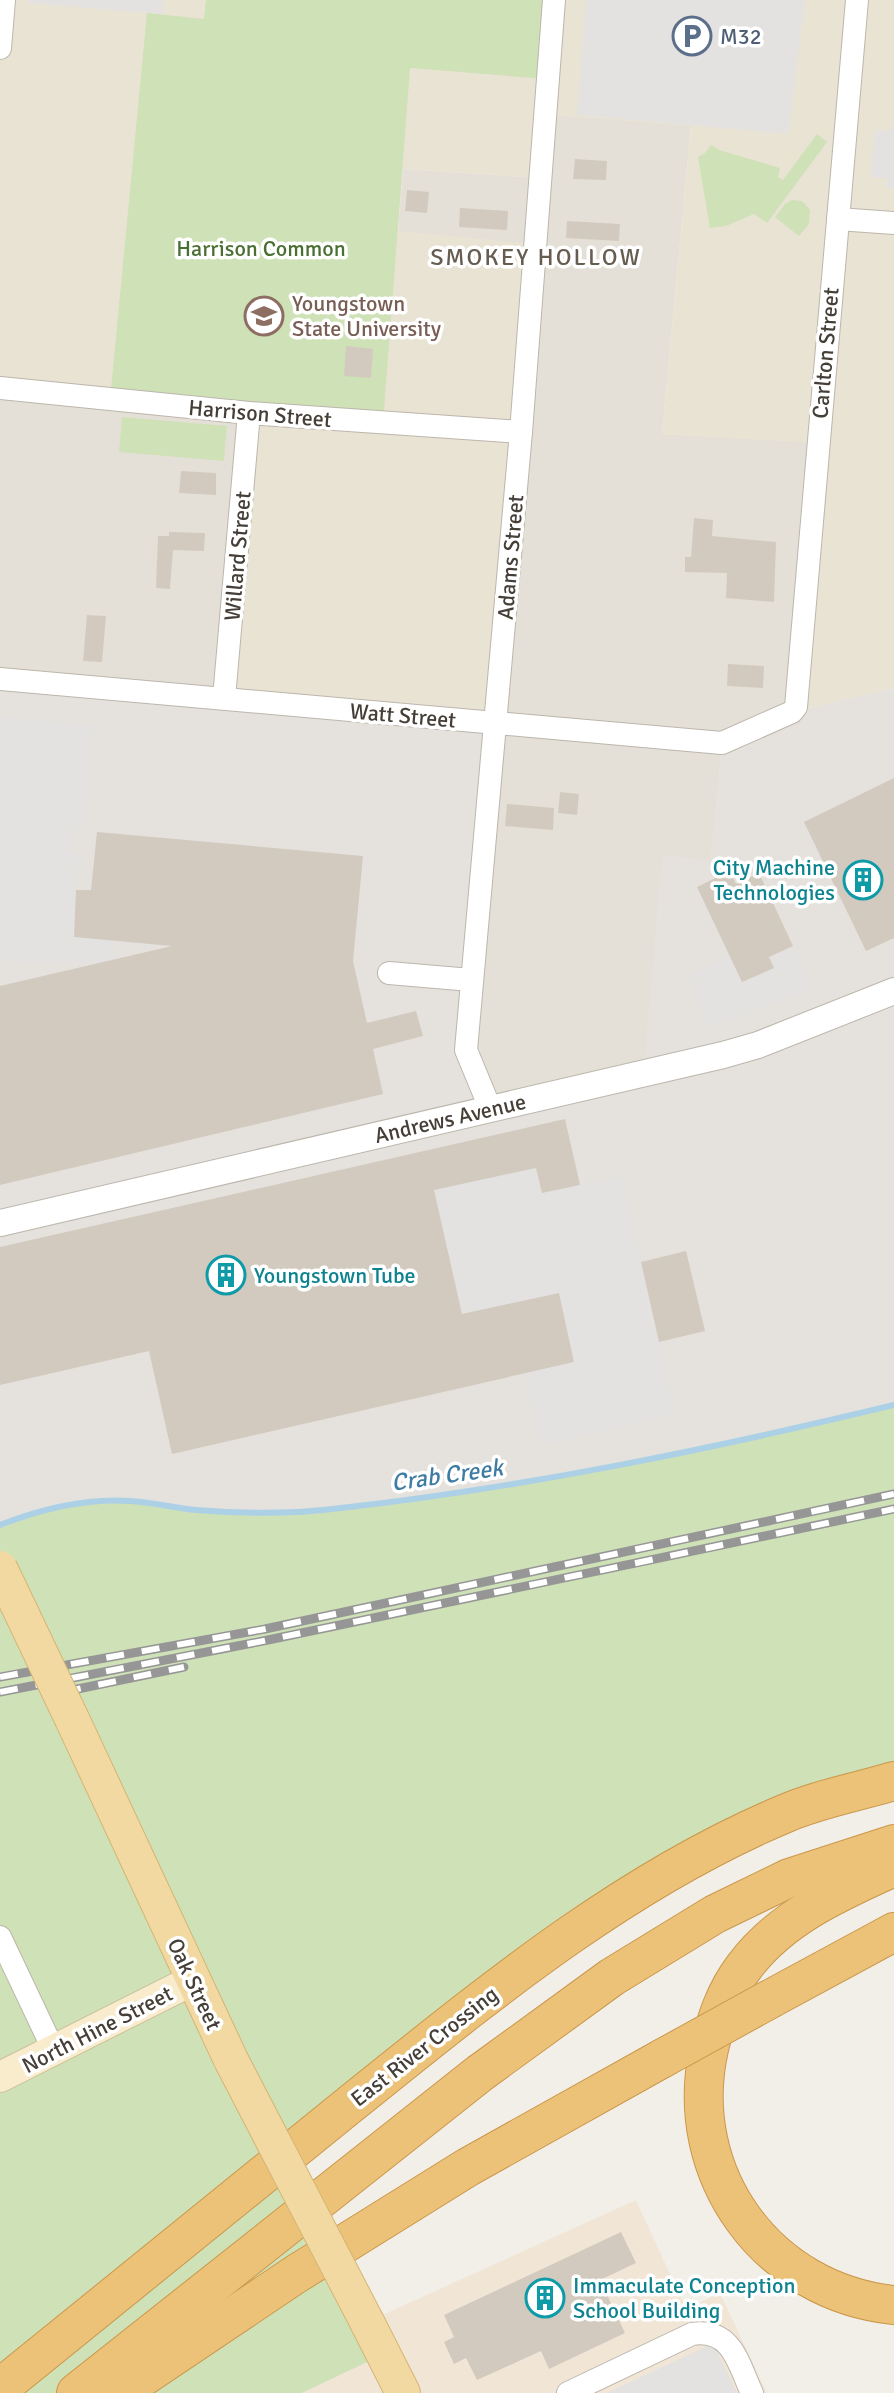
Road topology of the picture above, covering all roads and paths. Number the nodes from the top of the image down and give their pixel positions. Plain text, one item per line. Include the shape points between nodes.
1 (4, 0) edge
2 (554, 0) edge
3 (857, 0) edge
4 (0, 48) edge
5 (838, 219) junction
6 (894, 223) edge
7 (0, 388) edge
8 (249, 413) junction
9 (521, 432) junction
10 (0, 679) edge
11 (224, 698) junction
12 (796, 707) joint
13 (495, 723) junction
14 (389, 973) dead end
15 (471, 980) junction
16 (894, 991) edge
17 (490, 1108) junction
18 (0, 1223) edge
19 (0, 1568) edge
20 (894, 1763) edge
21 (894, 1781) edge
22 (786, 1813) junction
23 (894, 1844) edge
24 (894, 1867) edge
25 (894, 1932) edge
26 (0, 1937) edge
27 (193, 1980) junction
28 (54, 2051) junction
29 (0, 2077) edge
30 (894, 2305) edge
31 (0, 2388) edge
32 (76, 2393) edge
33 (119, 2393) edge
34 (403, 2393) edge
35 (568, 2393) edge
36 (752, 2393) edge

1 - 4 street
2 - 9 street, Adams Street
3 - 5 street, Carlton Street
5 - 6 street
5 - 12 street, Carlton Street
7 - 8 street, Harrison Street
8 - 9 street, Harrison Street
8 - 11 street, Willard Street
9 - 13 street, Adams Street
10 - 11 street, Watt Street
11 - 13 street, Watt Street
12 - 13 street, Watt Street via 722,743
13 - 15 street, Adams Street
14 - 15 street
15 - 17 street, Adams Street via 466,1050
16 - 17 street, Andrews Avenue via 758,1045
17 - 18 street, Andrews Avenue
19 - 27 main road, Oak Street, bridge
20 - 22 highway
21 - 22 highway, East River Crossing
22 - 31 highway, East River Crossing via 643,1888 524,1967
23 - 32 highway via 789,1878 715,1914 612,1977 480,2073
24 - 30 highway via 803,1912 745,1966 715,2020 703,2089 712,2160 751,2230 808,2277 857,2298
25 - 33 highway, bridge via 468,2167
26 - 28 street
27 - 28 main road, North Hine Street
27 - 34 main road, Oak Street, bridge
28 - 29 main road, North Hine Street
35 - 36 street via 708,2331 724,2340

